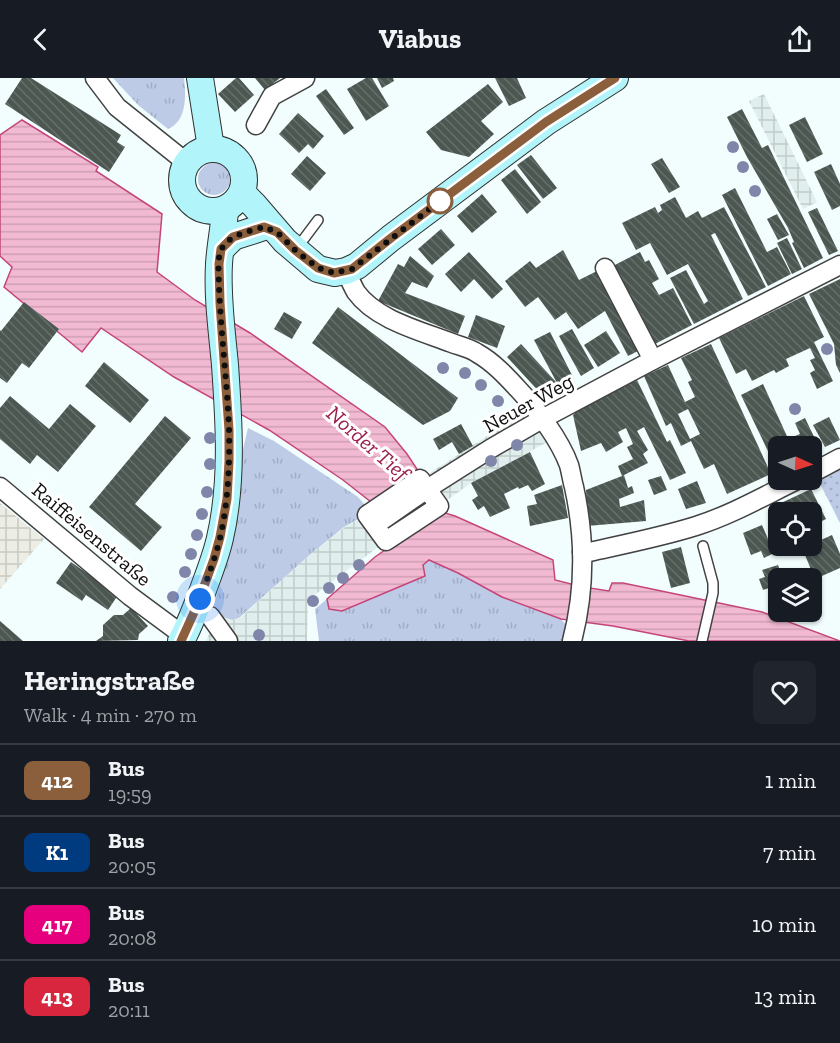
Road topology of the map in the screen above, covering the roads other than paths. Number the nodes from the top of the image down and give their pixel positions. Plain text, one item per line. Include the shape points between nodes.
1 (95, 78) edge
2 (200, 78) edge
3 (305, 78) edge
4 (615, 78) edge
5 (256, 125) dead end
6 (211, 148) junction
7 (187, 163) junction
8 (226, 206) junction
9 (318, 220) dead end
10 (271, 230) junction
11 (295, 250) junction
12 (220, 257) junction
13 (840, 265) edge
14 (605, 268) dead end
15 (346, 271) junction
16 (653, 360) junction
17 (542, 419) junction
18 (840, 458) edge
19 (822, 468) edge
20 (0, 487) edge
21 (775, 490) edge
22 (375, 525) dead end
23 (703, 546) dead end
24 (582, 552) junction
25 (210, 616) dead end
26 (574, 632) edge
27 (183, 638) edge
28 (228, 641) edge
29 (702, 641) edge

1 - 7 street via 117,107
2 - 6 main road
3 - 5 street via 272,96
4 - 15 main road via 546,122
6 - 7 main road via 202,150
6 - 8 main road via 228,152 243,170 245,182
7 - 8 main road via 182,174 187,198 196,207
8 - 10 main road via 254,205
8 - 12 main road via 209,227
9 - 11 lane
10 - 11 main road
10 - 12 main road via 233,237
11 - 15 main road via 326,272
12 - 27 main road via 229,430 227,499 208,577
13 - 16 street, Neuer Weg
14 - 16 street
15 - 17 street via 363,300 394,321 477,352 531,402
16 - 17 street, Neuer Weg
17 - 22 street, Neuer Weg
17 - 24 street via 568,464 577,501
18 - 19 street
20 - 27 street, Raiffeisenstraße
21 - 24 street via 696,526
23 - 29 lane via 713,583
24 - 26 street
25 - 28 street

